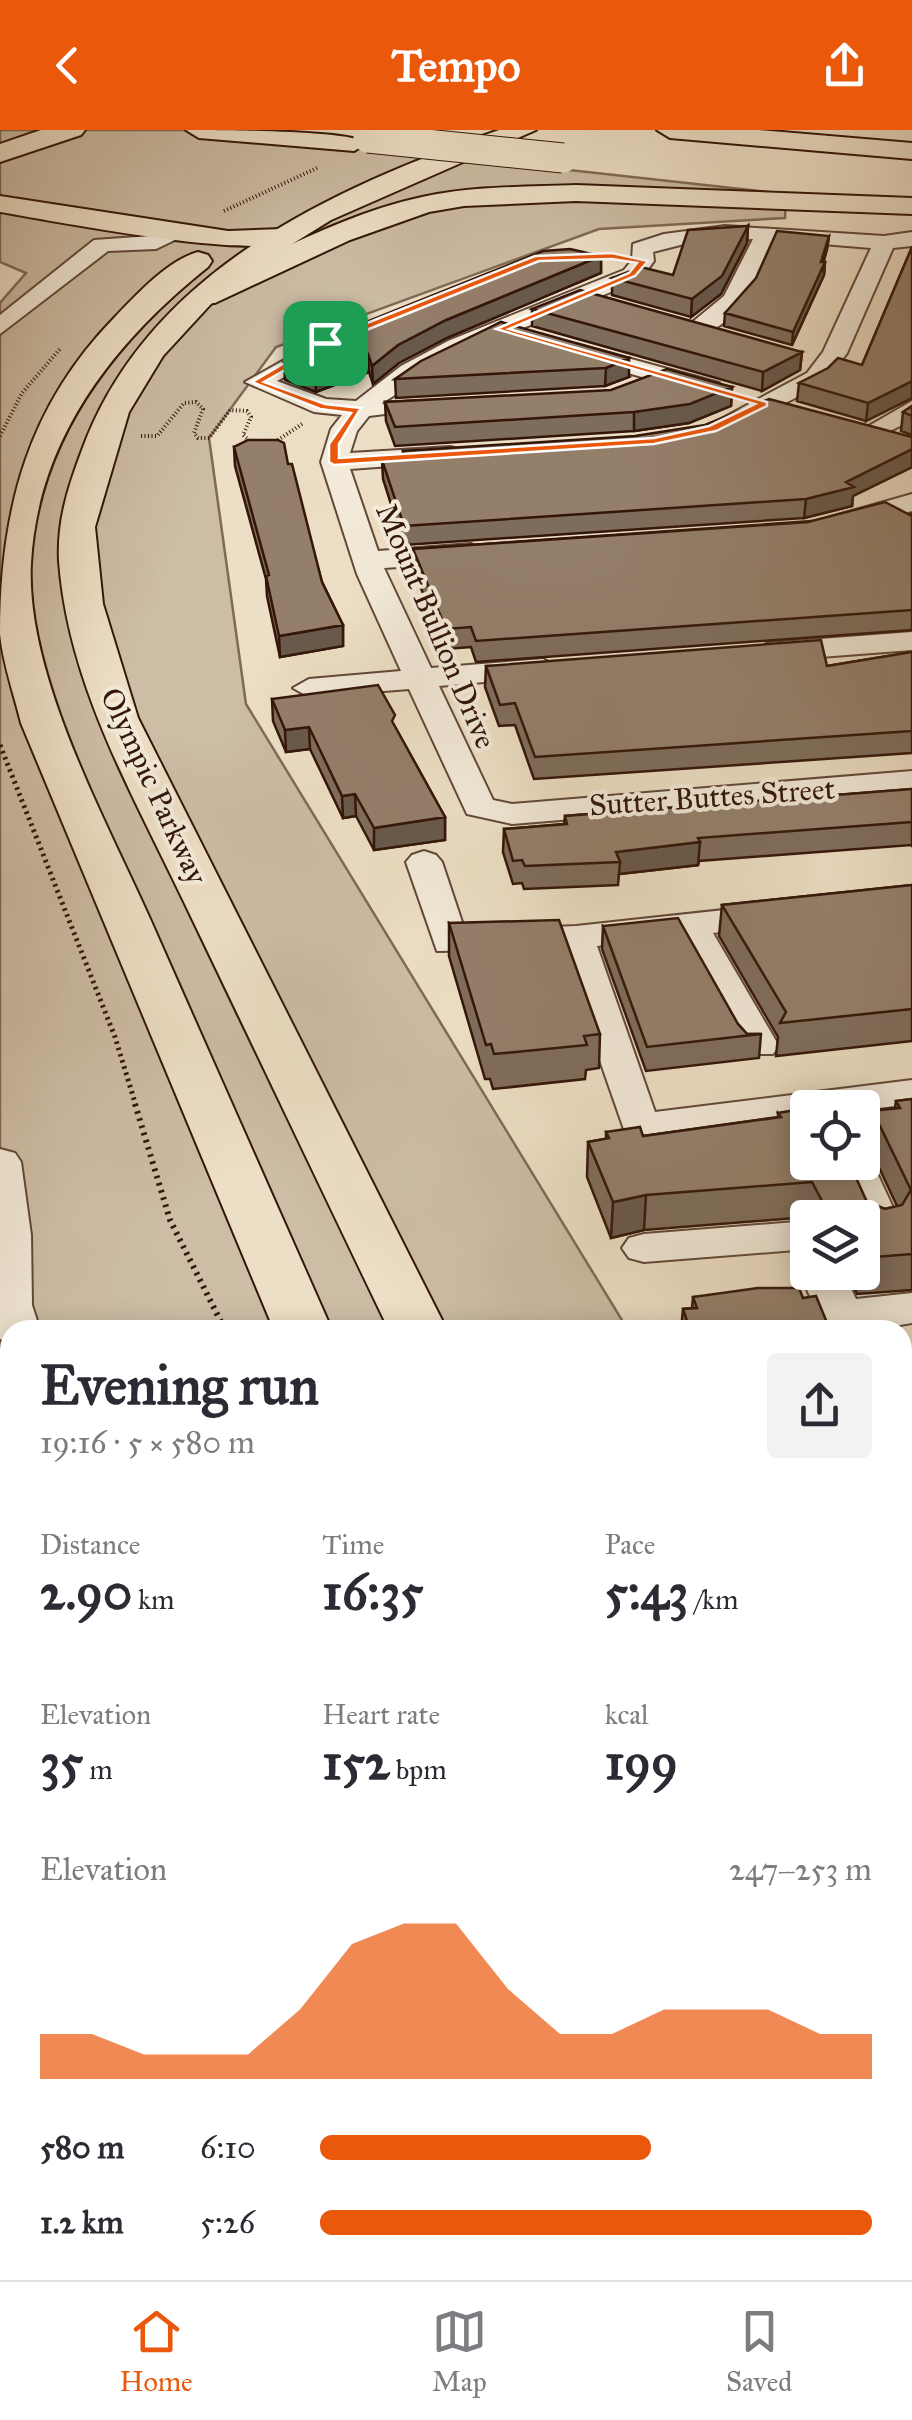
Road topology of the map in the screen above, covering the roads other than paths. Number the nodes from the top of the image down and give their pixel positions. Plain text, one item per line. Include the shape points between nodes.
1 (72, 130) edge
2 (199, 130) edge
3 (300, 130) edge
4 (470, 130) edge
5 (524, 130) edge
6 (670, 130) edge
7 (758, 130) edge
8 (361, 140) junction
9 (912, 141) edge
10 (912, 150) edge
11 (0, 154) edge
12 (573, 158) dead end
13 (699, 170) dead end
14 (0, 179) edge
15 (912, 190) edge
16 (0, 204) edge
17 (912, 206) edge
18 (173, 232) junction
19 (238, 233) junction
20 (766, 234) junction
21 (282, 237) junction
22 (902, 240) edge
23 (612, 256) dead end
24 (643, 261) junction
25 (204, 298) junction
26 (582, 298) junction
27 (620, 308) edge
28 (0, 327) edge
29 (501, 329) junction
30 (358, 330) edge
31 (733, 339) edge
32 (664, 376) junction
33 (623, 394) edge
34 (764, 404) junction
35 (404, 408) edge
36 (912, 408) edge
37 (798, 414) edge
38 (352, 416) junction
39 (694, 434) edge
40 (897, 442) edge
41 (472, 454) edge
42 (334, 462) junction
43 (912, 502) edge
44 (806, 530) edge
45 (494, 551) edge
46 (368, 560) junction
47 (912, 641) edge
48 (743, 654) edge
49 (567, 666) edge
50 (419, 679) junction
51 (309, 688) dead end
52 (912, 781) edge
53 (512, 814) joint
54 (424, 862) dead end
55 (819, 910) edge
56 (689, 924) junction
57 (576, 937) junction
58 (759, 1046) edge
59 (912, 1092) edge
60 (880, 1097) edge
61 (790, 1109) edge
62 (0, 1162) edge
63 (860, 1180) edge
64 (885, 1226) edge
65 (790, 1247) edge
66 (644, 1248) dead end
67 (830, 1290) edge
68 (912, 1308) edge
69 (14, 1320) edge
70 (299, 1320) edge
71 (413, 1320) edge
72 (843, 1320) edge
73 (862, 1320) edge

1 - 11 main road
2 - 8 main road
3 - 8 main road
4 - 19 main road via 344,177
5 - 21 main road, Olympic Parkway via 379,186
6 - 10 main road
7 - 9 main road
8 - 12 main road, bridge
13 - 15 main road
14 - 19 main road via 40,194
16 - 18 main road
17 - 25 main road via 576,193 464,198 340,234
18 - 19 main road
18 - 28 street via 156,242 102,245
19 - 21 main road
19 - 70 main road via 132,314 63,400 34,456 12,576 42,724
20 - 22 street
20 - 24 street via 653,242 641,249
20 - 31 street via 733,305 719,318 687,326
21 - 25 main road, Olympic Parkway
22 - 34 street via 816,363 816,378
23 - 24 street
24 - 26 street via 632,274
25 - 71 main road, Olympic Parkway via 115,399 77,531 86,618 117,718
26 - 27 street
26 - 29 street
29 - 32 street
29 - 38 street via 395,378
30 - 38 street via 256,382
32 - 33 street
32 - 34 street
34 - 37 street
34 - 39 street
35 - 38 street
36 - 40 street via 859,432
38 - 42 street via 334,444
41 - 42 street
42 - 46 street, Mount Bullion Drive
43 - 44 street
45 - 46 street
46 - 50 street, Mount Bullion Drive
47 - 48 street
49 - 50 street
50 - 51 street
50 - 53 street, Mount Bullion Drive via 479,806
52 - 53 street, Sutter Buttes Street
54 - 57 street via 450,943
55 - 56 street
56 - 57 street
56 - 58 street
57 - 61 street via 640,1126
59 - 60 street
62 - 69 street
63 - 64 street
65 - 66 street
67 - 72 street
68 - 73 street

